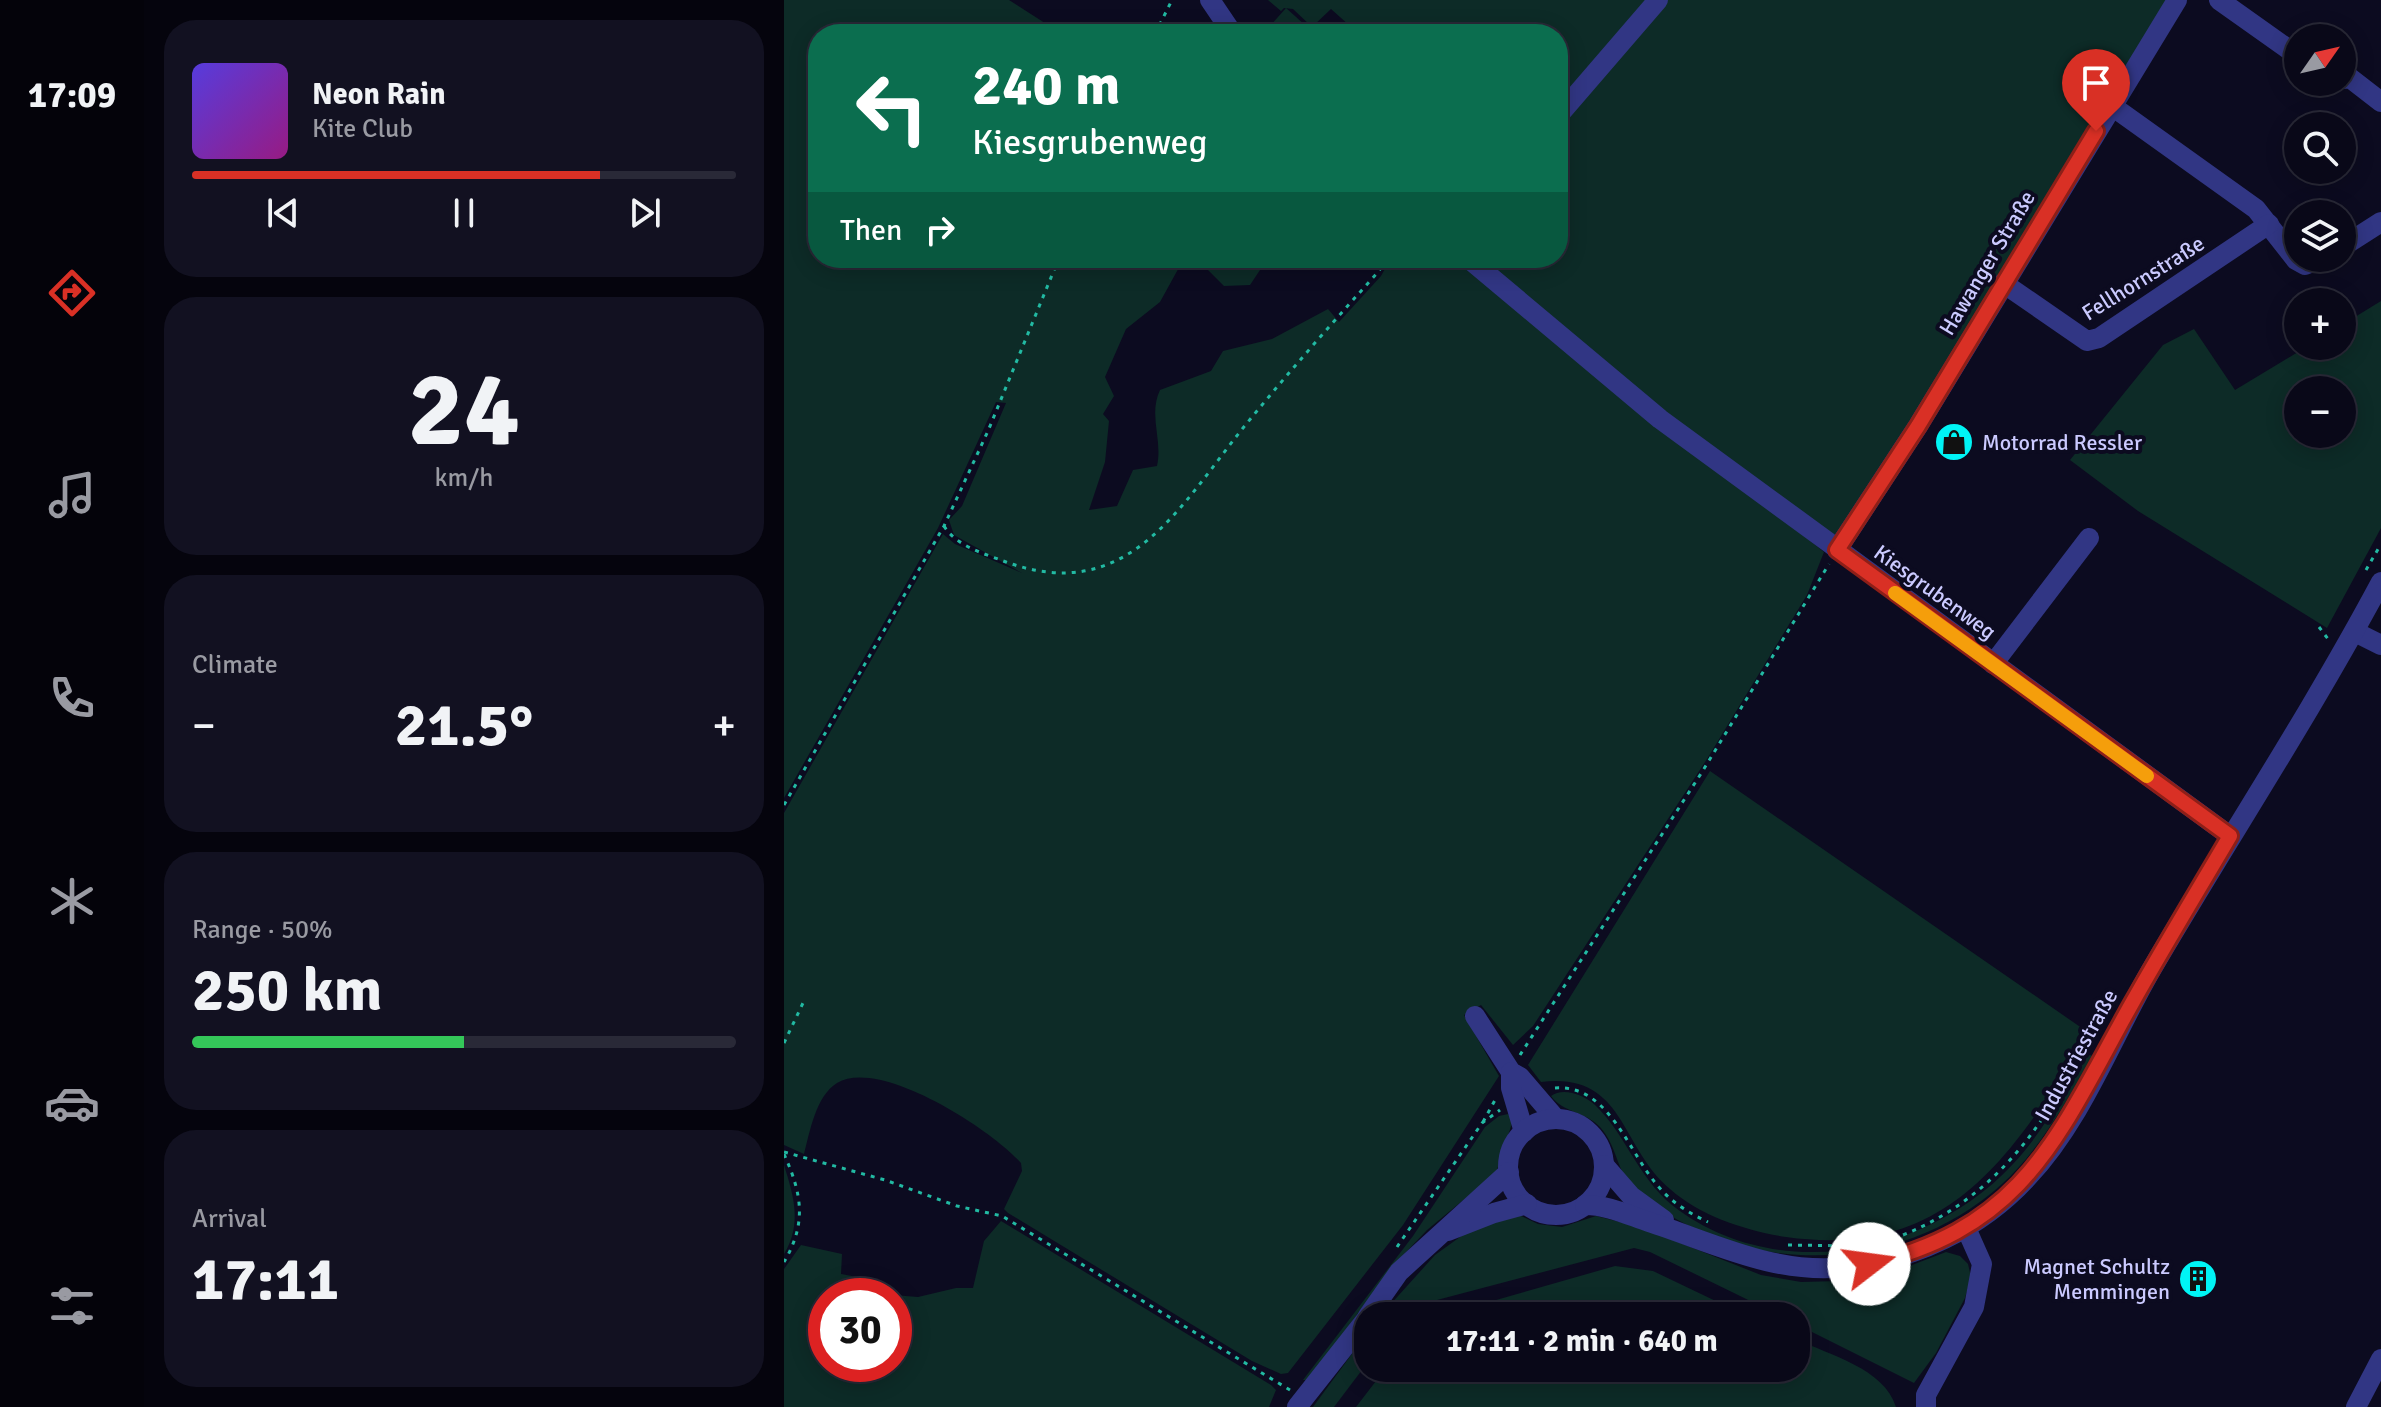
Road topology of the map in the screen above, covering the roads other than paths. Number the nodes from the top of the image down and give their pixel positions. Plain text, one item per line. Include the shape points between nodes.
1 (1210, 0) edge
2 (1658, 0) edge
3 (2177, 0) edge
4 (2219, 0) edge
5 (1226, 24) edge
6 (2284, 46) edge
7 (2356, 83) edge
8 (2381, 102) edge
9 (1568, 104) edge
10 (2112, 106) junction
11 (2381, 222) edge
12 (2269, 224) junction
13 (2356, 238) edge
14 (2284, 244) edge
15 (1480, 268) edge
16 (2003, 283) junction
17 (2089, 538) dead end
18 (1837, 550) junction
19 (2381, 582) edge
20 (2355, 632) junction
21 (2381, 645) edge
22 (1993, 664) junction
23 (2230, 836) junction
24 (1475, 1016) dead end
25 (1511, 1072) junction
26 (1556, 1119) junction
27 (1524, 1132) junction
28 (1604, 1165) junction
29 (1509, 1172) junction
30 (1527, 1204) junction
31 (1585, 1205) junction
32 (1966, 1228) junction
33 (1676, 1230) junction
34 (1445, 1233) junction
35 (1378, 1302) edge
36 (1354, 1332) edge
37 (2381, 1359) edge
38 (1293, 1398) edge
39 (1926, 1407) edge
40 (2356, 1407) edge

1 - 5 street
2 - 9 street
3 - 10 street, Hawanger Straße
4 - 6 street
7 - 8 street
10 - 12 street via 2256,209
10 - 16 street, Hawanger Straße
11 - 13 street
12 - 14 street
12 - 16 street, Fellhornstraße via 2087,341
15 - 18 street, Kiesgrubenweg via 1660,419
16 - 18 street, Hawanger Straße
17 - 22 street
18 - 22 street, Kiesgrubenweg
19 - 20 street, Industriestraße
20 - 21 street
20 - 23 street, Industriestraße
22 - 23 street, Kiesgrubenweg
23 - 32 street, Industriestraße via 2058,1137 2026,1179
24 - 25 street, Industriestraße
25 - 26 street, Industriestraße
25 - 27 street
26 - 27 street
26 - 28 street, Industriestraße via 1590,1133
27 - 29 street via 1512,1150
28 - 31 street via 1597,1192
28 - 33 street, Industriestraße via 1631,1196
29 - 30 street
29 - 34 street, Industriestraße
30 - 31 street, Industriestraße via 1552,1214
30 - 34 street, Industriestraße
31 - 33 street, Industriestraße
32 - 33 street, Industriestraße via 1891,1259 1818,1268 1747,1258
32 - 39 street via 1982,1264 1968,1336 1926,1395
34 - 35 street, Industriestraße via 1399,1272
36 - 38 street, Industriestraße
37 - 40 street

